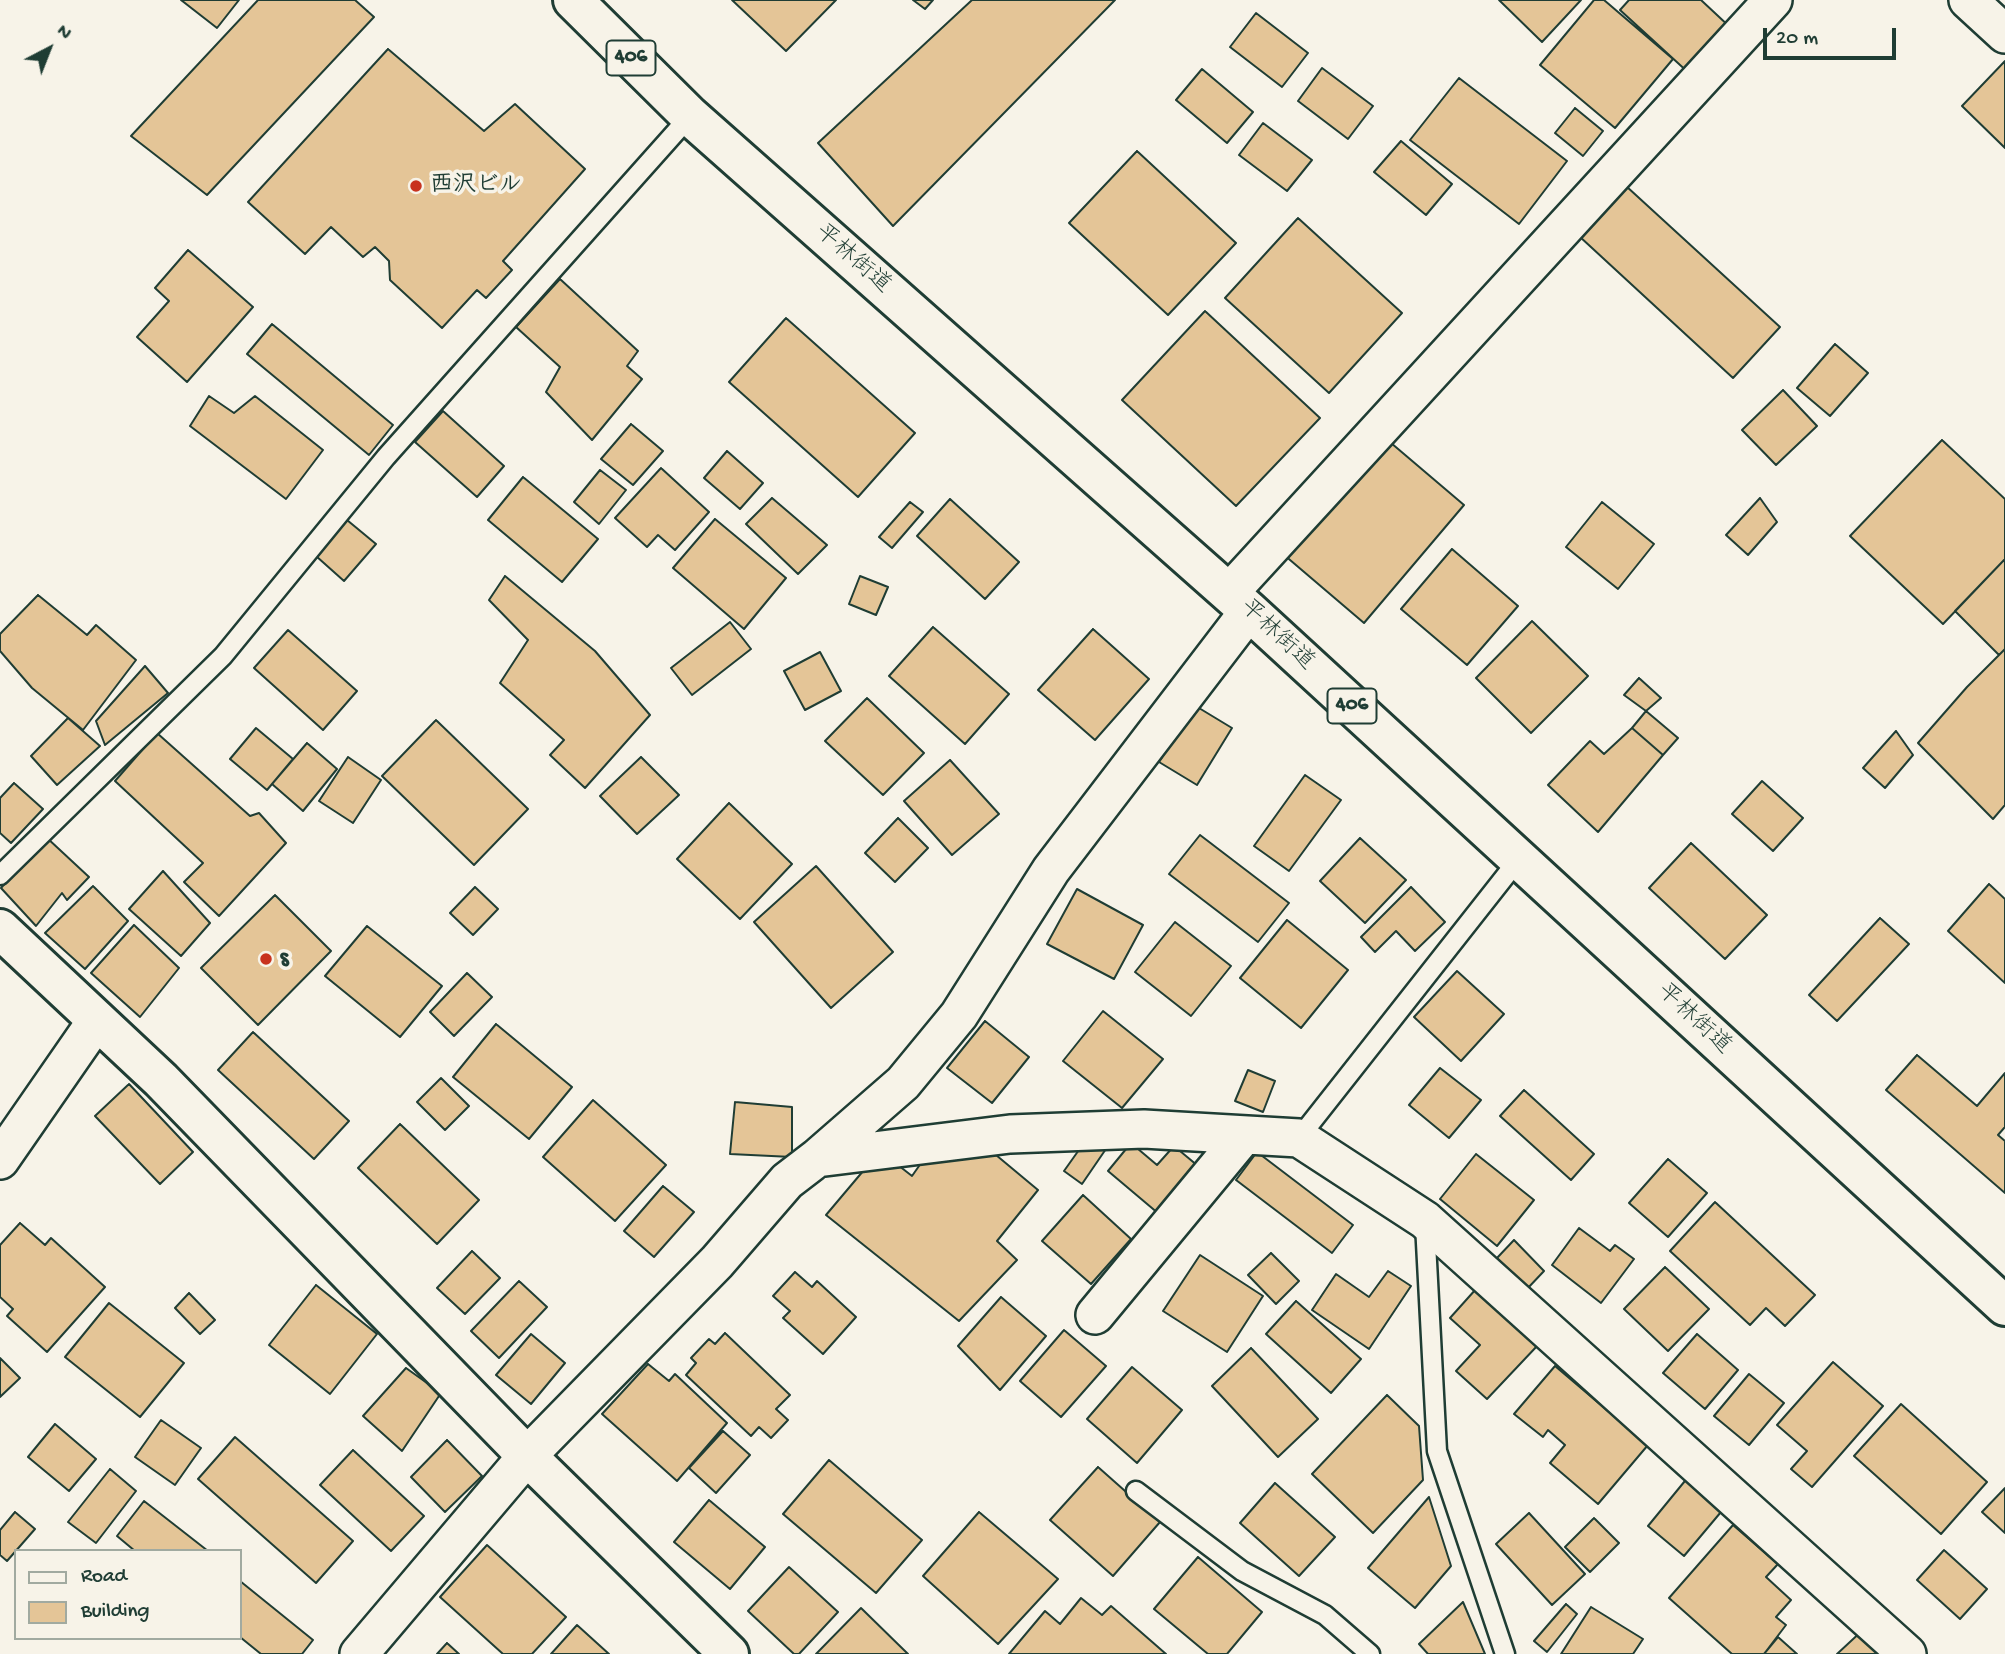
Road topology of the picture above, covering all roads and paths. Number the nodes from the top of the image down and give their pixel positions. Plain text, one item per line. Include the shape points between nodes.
1 (573, 0) edge
2 (1773, 0) edge
3 (1968, 0) edge
4 (2005, 34) edge
5 (690, 116) junction
6 (1239, 602) junction
7 (1518, 860) junction
8 (0, 875) edge
9 (0, 929) edge
10 (97, 1020) junction
11 (1244, 1135) junction
12 (1299, 1138) junction
13 (817, 1158) junction
14 (0, 1160) edge
15 (1425, 1220) junction
16 (2003, 1301) edge
17 (1095, 1315) dead end
18 (527, 1456) junction
19 (1136, 1491) dead end
20 (359, 1654) edge
21 (729, 1654) edge
22 (1370, 1654) edge
23 (1505, 1654) edge
24 (1908, 1654) edge

1 - 5 main road, 平林街道 / 406
2 - 6 street
3 - 4 street
5 - 6 main road, 平林街道 / 406
5 - 8 lane via 386,457 223,656
6 - 7 main road, 平林街道 / 406
6 - 13 street via 1051,870 951,1026 904,1083
7 - 12 lane
7 - 16 main road, 平林街道 / 406
9 - 10 main road
10 - 14 street
10 - 18 main road
11 - 12 street
11 - 13 street via 1144,1129 1010,1135
11 - 17 street
12 - 15 street
13 - 18 street via 786,1181 717,1262
15 - 23 lane via 1437,1451
15 - 24 street
18 - 20 street
18 - 21 main road
19 - 22 lane via 1242,1571 1325,1615

